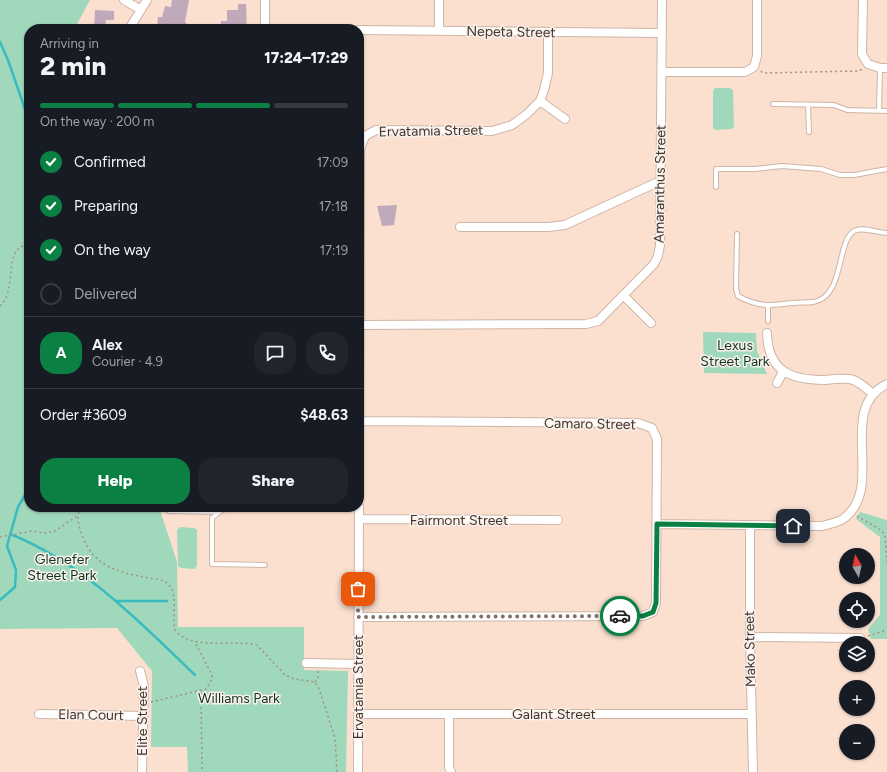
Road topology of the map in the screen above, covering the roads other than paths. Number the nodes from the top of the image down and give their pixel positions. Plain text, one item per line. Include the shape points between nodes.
1 (124, 0) edge
2 (147, 0) edge
3 (265, 0) edge
4 (440, 0) edge
5 (662, 0) edge
6 (757, 0) edge
7 (863, 0) edge
8 (141, 10) junction
9 (132, 24) edge
10 (265, 24) edge
11 (364, 30) edge
12 (439, 31) junction
13 (548, 32) junction
14 (662, 33) junction
15 (883, 68) edge
16 (661, 72) junction
17 (540, 101) junction
18 (773, 104) dead end
19 (808, 105) junction
20 (879, 111) junction
21 (887, 111) edge
22 (565, 119) dead end
23 (809, 132) dead end
24 (364, 139) edge
25 (887, 169) edge
26 (660, 181) junction
27 (716, 188) dead end
28 (460, 227) dead end
29 (887, 233) edge
30 (737, 234) dead end
31 (623, 295) junction
32 (768, 306) junction
33 (768, 321) dead end
34 (651, 323) dead end
35 (364, 325) edge
36 (767, 333) dead end
37 (784, 372) junction
38 (777, 383) dead end
39 (887, 384) edge
40 (873, 394) junction
41 (364, 421) edge
42 (219, 512) edge
43 (359, 512) edge
44 (359, 519) junction
45 (558, 520) dead end
46 (657, 524) junction
47 (750, 526) junction
48 (265, 566) dead end
49 (358, 617) junction
50 (750, 637) junction
51 (839, 638) edge
52 (306, 663) dead end
53 (358, 664) junction
54 (140, 671) dead end
55 (39, 714) dead end
56 (358, 714) junction
57 (751, 714) junction
58 (449, 715) junction
59 (143, 716) junction
60 (142, 772) edge
61 (358, 772) edge
62 (451, 772) edge
63 (753, 772) edge

1 - 8 street
2 - 8 street
3 - 10 street
4 - 12 street
5 - 14 street, Amaranthus Street
6 - 16 street via 757,56 754,67 745,72
7 - 15 street via 862,54 868,64
8 - 9 street
11 - 12 street, Nepeta Street
12 - 13 street, Nepeta Street
13 - 14 street, Nepeta Street
13 - 17 street, Ervatamia Street via 548,73
14 - 16 street, Amaranthus Street
15 - 20 lane
16 - 26 street, Amaranthus Street
17 - 22 street
17 - 24 street, Ervatamia Street via 512,124 492,131 376,130
18 - 19 lane
19 - 20 lane via 834,105 847,110
19 - 23 lane
20 - 21 lane
25 - 27 lane via 840,175 822,169 782,166 755,169 716,168
26 - 28 street via 566,225
26 - 31 street, Amaranthus Street via 658,256 654,264
29 - 32 lane via 855,230 848,237 834,286 821,299
30 - 32 lane via 738,296
31 - 34 street
31 - 35 street, Amaranthus Street via 598,321 586,324
32 - 33 lane
36 - 37 street via 773,360
37 - 38 street
37 - 40 street via 795,378 850,379 860,383
39 - 40 street
40 - 47 street via 862,422 863,483 860,498 851,511 842,520 822,526
41 - 46 street, Camaro Street via 638,423 652,428 657,440
42 - 48 lane via 212,518 212,564
43 - 44 street, Ervatamia Street
44 - 45 street, Fairmont Street
44 - 49 street, Ervatamia Street
46 - 47 street
46 - 49 street, Camaro Street via 656,603 653,612 643,616
47 - 50 street, Mako Street
49 - 53 street, Ervatamia Street
50 - 51 street
50 - 57 street, Mako Street
52 - 53 street
53 - 56 street, Ervatamia Street
54 - 59 street, Elite Street via 144,686
55 - 59 street, Elan Court
56 - 58 street, Galant Street
56 - 61 street, Ervatamia Street
57 - 58 street, Galant Street
57 - 63 street, Mako Street
58 - 62 street via 448,767
59 - 60 street, Elite Street

